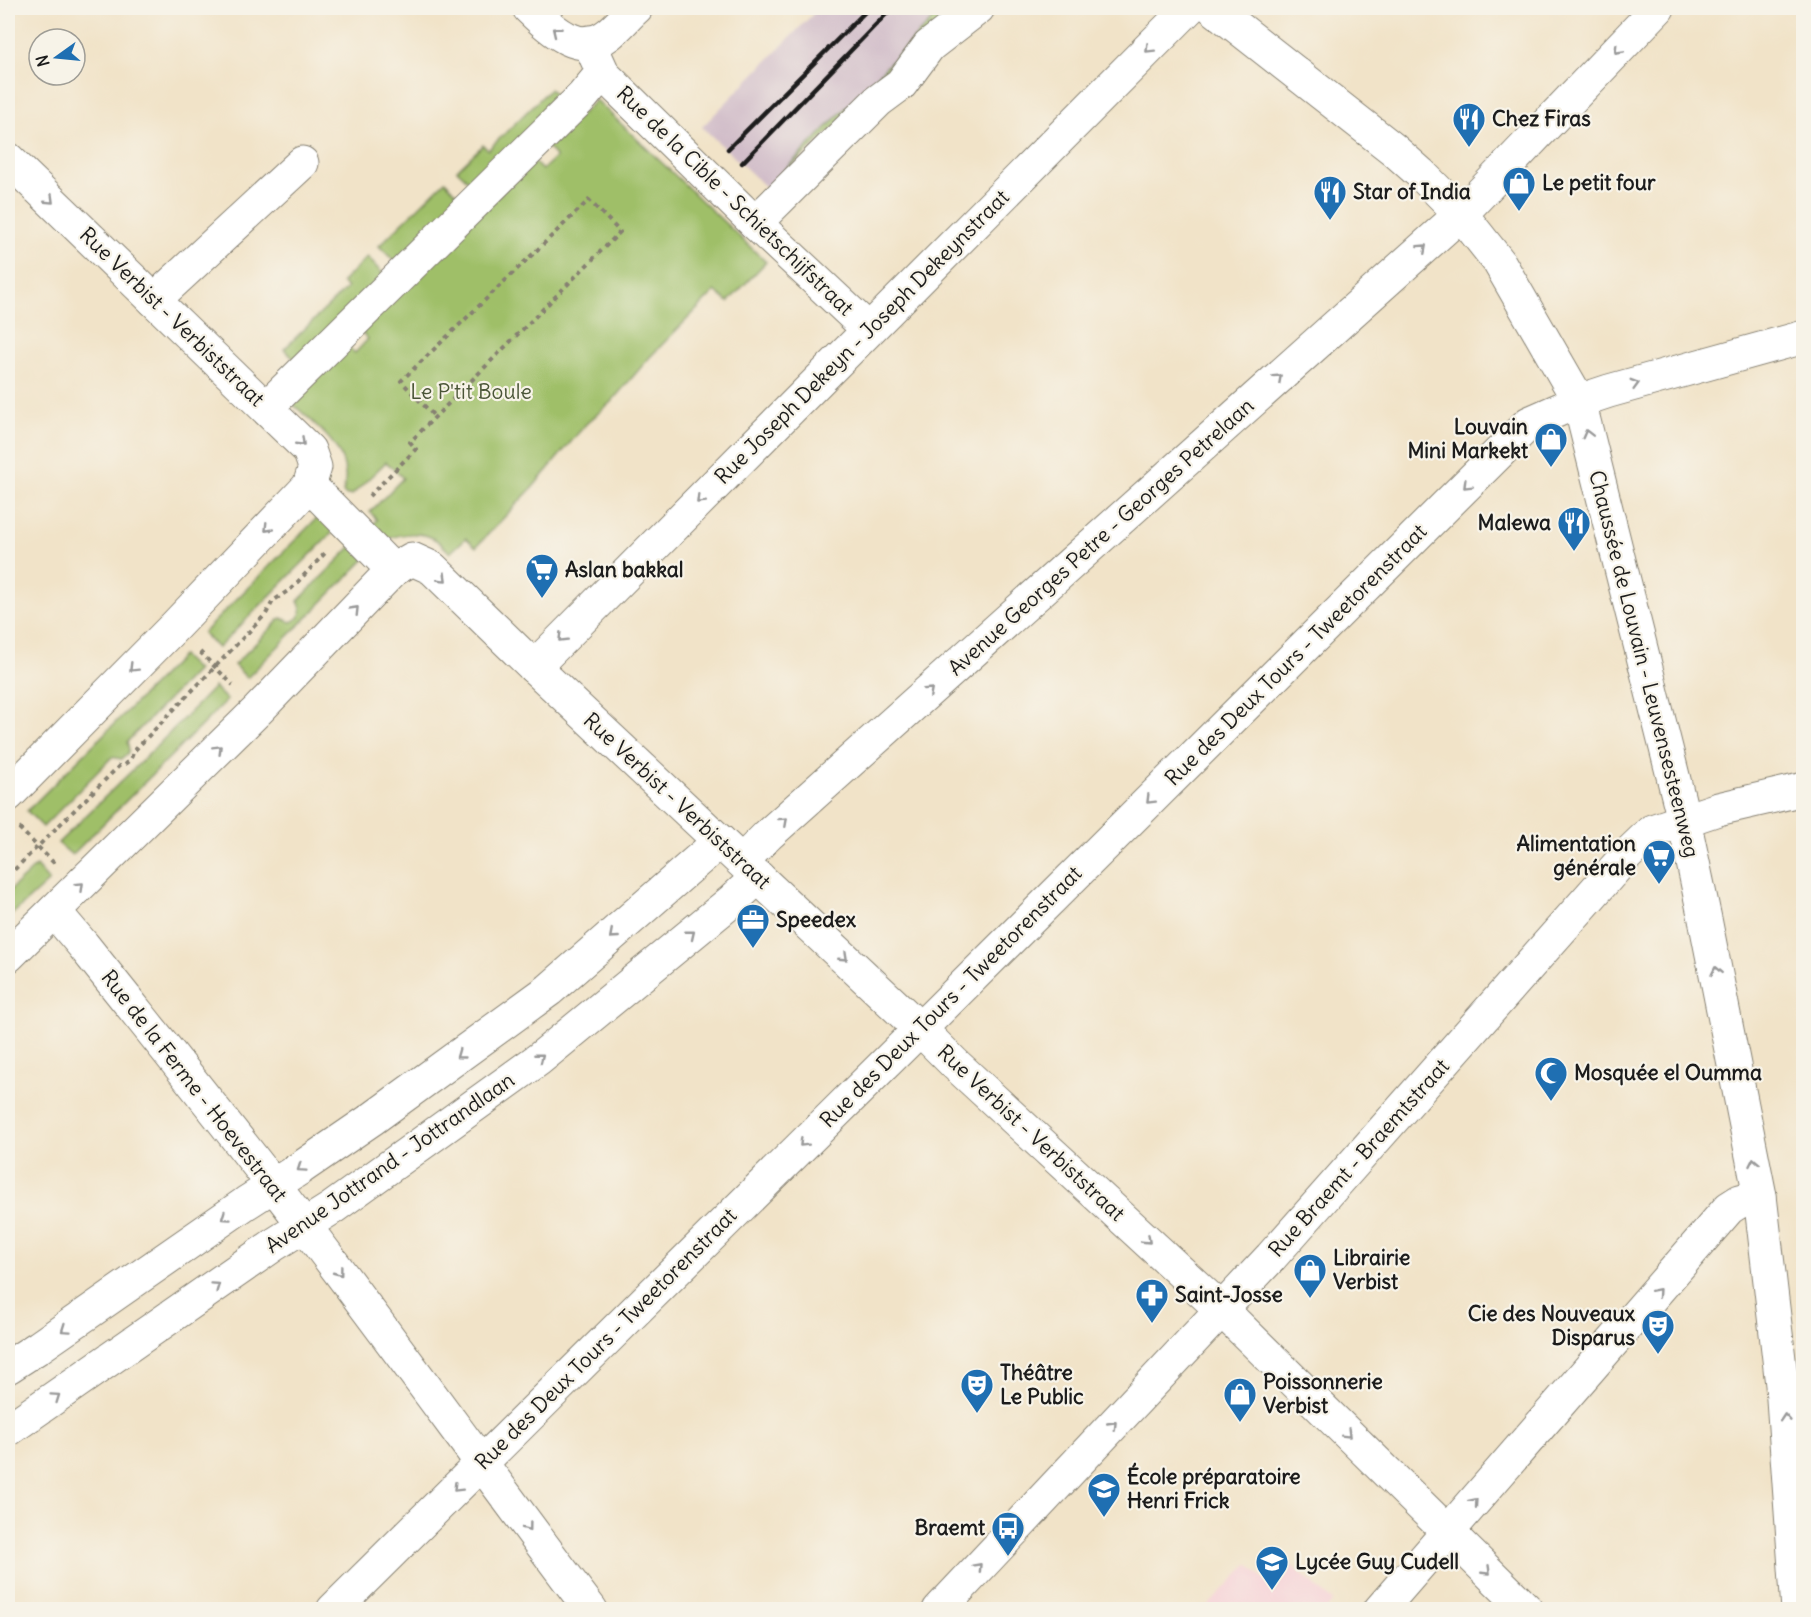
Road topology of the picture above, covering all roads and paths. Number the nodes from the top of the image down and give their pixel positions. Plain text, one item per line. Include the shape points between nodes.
1 (529, 8) edge
2 (636, 8) edge
3 (978, 8) edge
4 (1190, 8) edge
5 (1213, 8) edge
6 (1658, 8) edge
7 (589, 42) junction
8 (602, 73) junction
9 (8, 159) edge
10 (302, 162) dead end
11 (1461, 214) junction
12 (755, 223) junction
13 (154, 300) junction
14 (868, 330) junction
15 (1803, 337) edge
16 (1579, 401) junction
17 (266, 408) junction
18 (435, 417) junction
19 (313, 489) junction
20 (348, 523) junction
21 (390, 567) junction
22 (198, 650) dead end
23 (215, 666) junction
24 (534, 667) junction
25 (232, 684) dead end
26 (1803, 789) edge
27 (10, 808) edge
28 (1684, 819) junction
29 (38, 847) junction
30 (48, 856) dead end
31 (740, 860) junction
32 (8, 876) edge
33 (54, 911) junction
34 (8, 956) edge
35 (920, 1029) junction
36 (274, 1185) junction
37 (1760, 1196) junction
38 (304, 1225) junction
39 (1222, 1310) junction
40 (8, 1367) edge
41 (8, 1431) edge
42 (481, 1463) junction
43 (1448, 1532) junction
44 (333, 1610) edge
45 (591, 1610) edge
46 (939, 1610) edge
47 (1380, 1610) edge
48 (1527, 1610) edge
49 (1798, 1610) edge

7 -> 1 street via 566,39
2 - 7 street via 608,35
3 - 12 street via 929,46 901,84 878,101
4 -> 14 street, Rue Joseph Dekeyn - Joseph Dekeynstraat
5 - 11 street, Chaussée de Louvain - Leuvensesteenweg via 1393,149
6 -> 11 street, Avenue Georges Petre - Georges Petrelaan
7 - 8 street
8 - 12 street, Rue de la Cible - Schietschijfstraat
8 - 17 street
9 -> 13 street, Rue Verbist - Verbiststraat
10 - 13 street
11 - 16 street, Chaussée de Louvain - Leuvensesteenweg via 1499,262
31 -> 11 street, Avenue Georges Petre - Georges Petrelaan
12 - 14 street, Rue de la Cible - Schietschijfstraat
13 - 17 street, Rue Verbist - Verbiststraat
14 -> 24 street, Rue Joseph Dekeyn - Joseph Dekeynstraat
16 -> 15 street, Rue des Deux Tours - Tweetorenstraat
28 -> 16 street, Chaussée de Louvain - Leuvensesteenweg
16 -> 35 street, Rue des Deux Tours - Tweetorenstraat via 1529,423
17 -> 19 street, Rue Verbist - Verbiststraat via 309,450 315,467
18 - 18 path via 620,232 589,200 400,381
18 - 20 path via 410,442 416,449
19 - 20 street
19 -> 27 street via 175,626
20 - 21 street
20 - 23 path via 292,588 273,601 266,614
21 -> 24 street, Rue Verbist - Verbiststraat via 412,559 432,568
33 -> 21 street via 258,710
22 - 23 path
23 - 25 path
23 - 29 path via 128,761
24 - 31 street, Rue Verbist - Verbiststraat
26 - 28 street, Rue Braemt - Braemtstraat
27 - 29 path
37 -> 28 street, Chaussée de Louvain - Leuvensesteenweg
28 - 39 street, Rue Braemt - Braemtstraat via 1652,831 1627,855
29 - 30 path
29 - 32 path
31 -> 35 street, Rue Verbist - Verbiststraat
31 -> 36 street
38 -> 31 street, Avenue Jottrand - Jottrandlaan via 539,1059 733,900
33 - 34 street
33 - 36 street, Rue de la Ferme - Hoevestraat
35 -> 39 street, Rue Verbist - Verbiststraat
35 -> 42 street, Rue des Deux Tours - Tweetorenstraat
36 - 38 street, Rue de la Ferme - Hoevestraat
36 -> 40 street
43 -> 37 street via 1730,1208
49 -> 37 street, Chaussée de Louvain - Leuvensesteenweg via 1782,1385
41 -> 38 street, Avenue Jottrand - Jottrandlaan
38 -> 42 street, Rue de la Ferme - Hoevestraat
39 -> 43 street, Rue Verbist - Verbiststraat
46 -> 39 street, Rue Braemt - Braemtstraat
42 -> 44 street, Rue des Deux Tours - Tweetorenstraat
42 -> 45 street, Rue de la Ferme - Hoevestraat
43 - 47 street
43 -> 48 street, Rue Verbist - Verbiststraat

